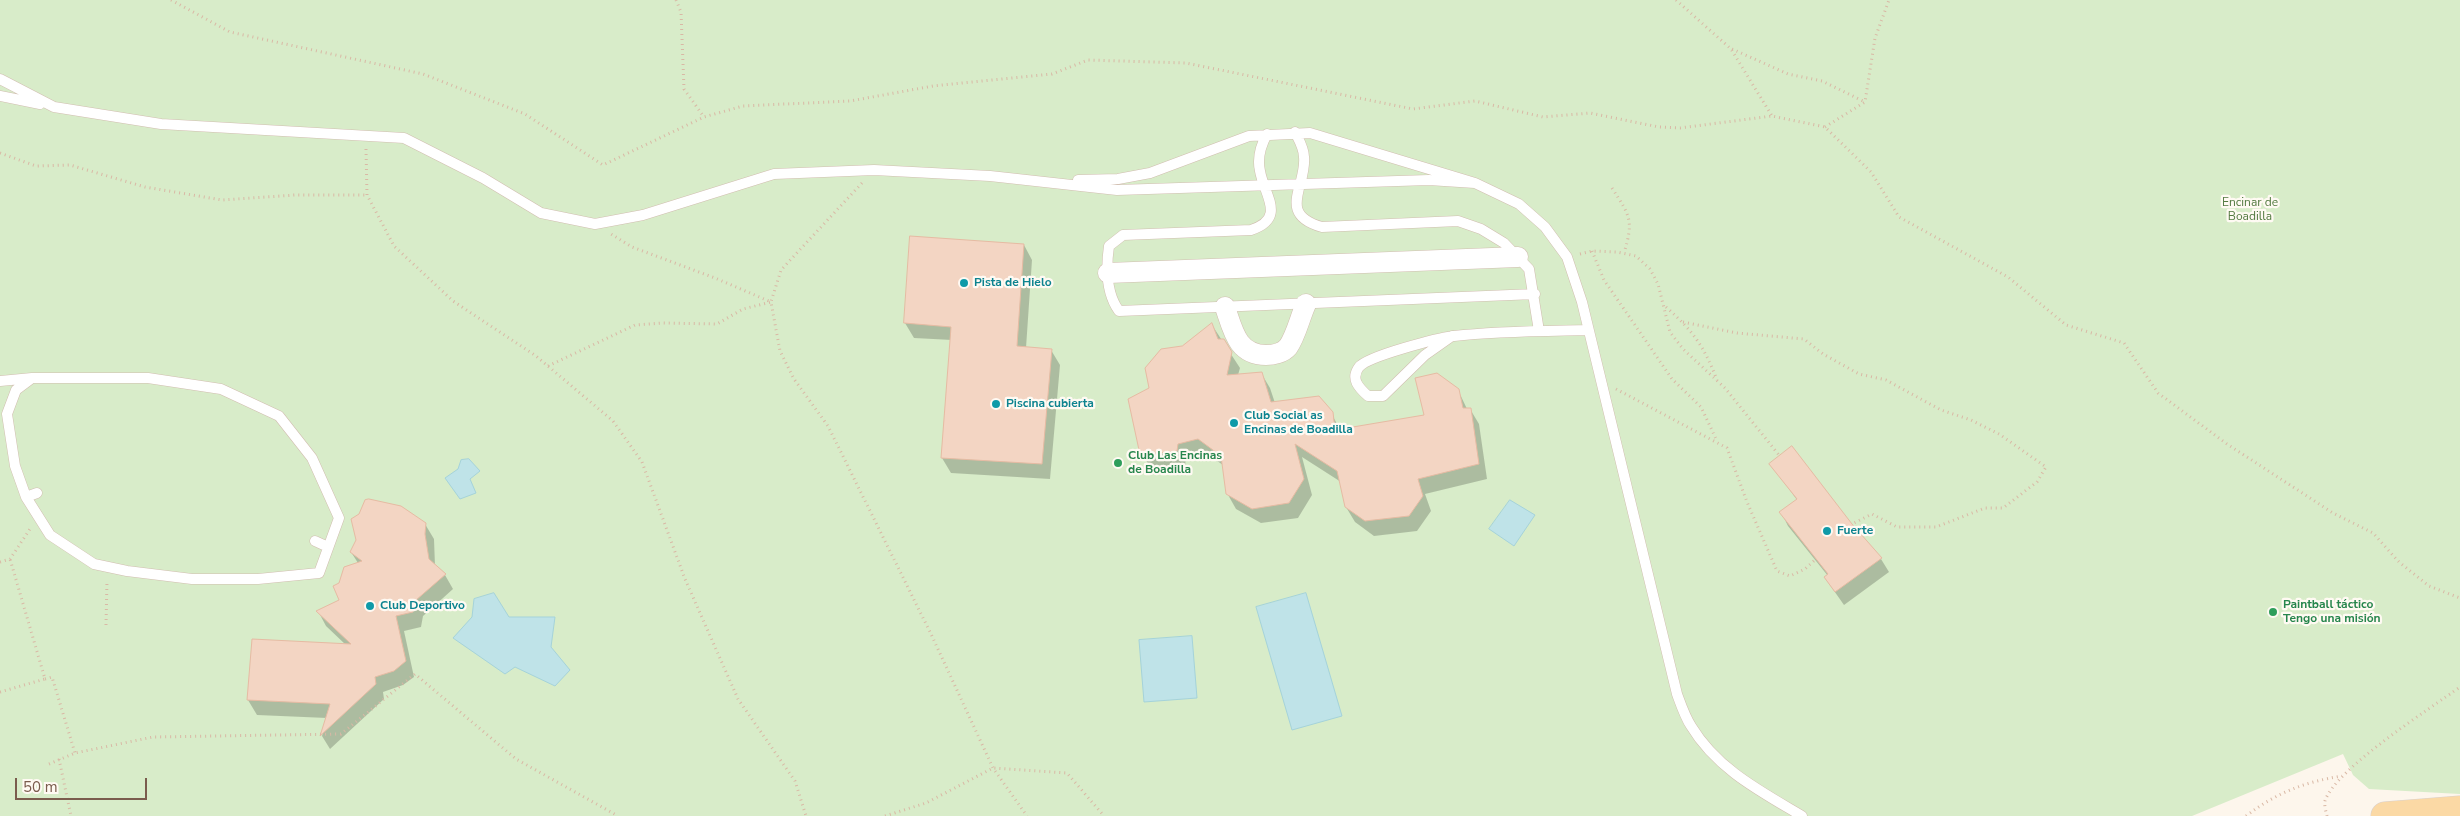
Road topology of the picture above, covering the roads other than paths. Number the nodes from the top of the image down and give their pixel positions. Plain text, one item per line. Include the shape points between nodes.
1 (0, 79) edge
2 (0, 96) edge
3 (54, 107) junction
4 (1295, 132) junction
5 (1267, 134) junction
6 (1050, 182) junction
7 (1475, 183) junction
8 (1298, 185) junction
9 (1265, 186) junction
10 (1518, 257) junction
11 (1108, 273) junction
12 (1534, 294) junction
13 (1306, 304) junction
14 (1225, 307) junction
15 (1588, 330) junction
16 (1540, 332) junction
17 (1452, 336) junction
18 (32, 378) junction
19 (0, 381) edge
20 (4, 412) edge
21 (37, 493) dead end
22 (26, 497) junction
23 (315, 541) dead end
24 (328, 547) junction
25 (2460, 810) edge
26 (1802, 816) edge
27 (2384, 816) edge

1 - 3 lane
2 - 3 lane
3 - 6 lane via 161,124 404,138 541,212 595,224 643,214 774,174 874,170
4 - 5 lane
4 - 7 lane via 1310,133
4 - 8 lane via 1304,158
5 - 6 lane via 1249,136 1150,173 1118,179
5 - 9 lane via 1259,160
6 - 9 lane via 1117,190
7 - 8 lane via 1429,180
7 - 15 lane via 1520,204 1545,227 1567,257
8 - 9 lane
8 - 10 lane via 1301,216 1309,223 1322,227 1458,221 1481,229 1504,243
9 - 11 lane via 1272,210 1261,226 1251,230 1123,235 1109,246
10 - 11 street
10 - 12 lane via 1529,269
11 - 14 lane via 1110,299 1119,311
12 - 13 lane
12 - 16 lane
13 - 14 lane
13 - 14 street via 1287,348 1274,355 1256,355 1246,351 1234,334
15 - 16 lane
15 - 26 lane via 1677,694 1690,725 1708,751 1736,777
16 - 17 lane
17 - 17 lane via 1391,351 1360,366 1355,376 1357,386 1368,396 1384,396 1425,355
18 - 19 lane
18 - 20 lane via 16,390
18 - 24 lane via 148,378 221,389 279,416 312,458 339,518
20 - 22 lane via 15,466
21 - 22 lane
22 - 24 lane via 50,535 94,564 107,567 192,579 258,579 319,573
23 - 24 lane
25 - 27 main road

